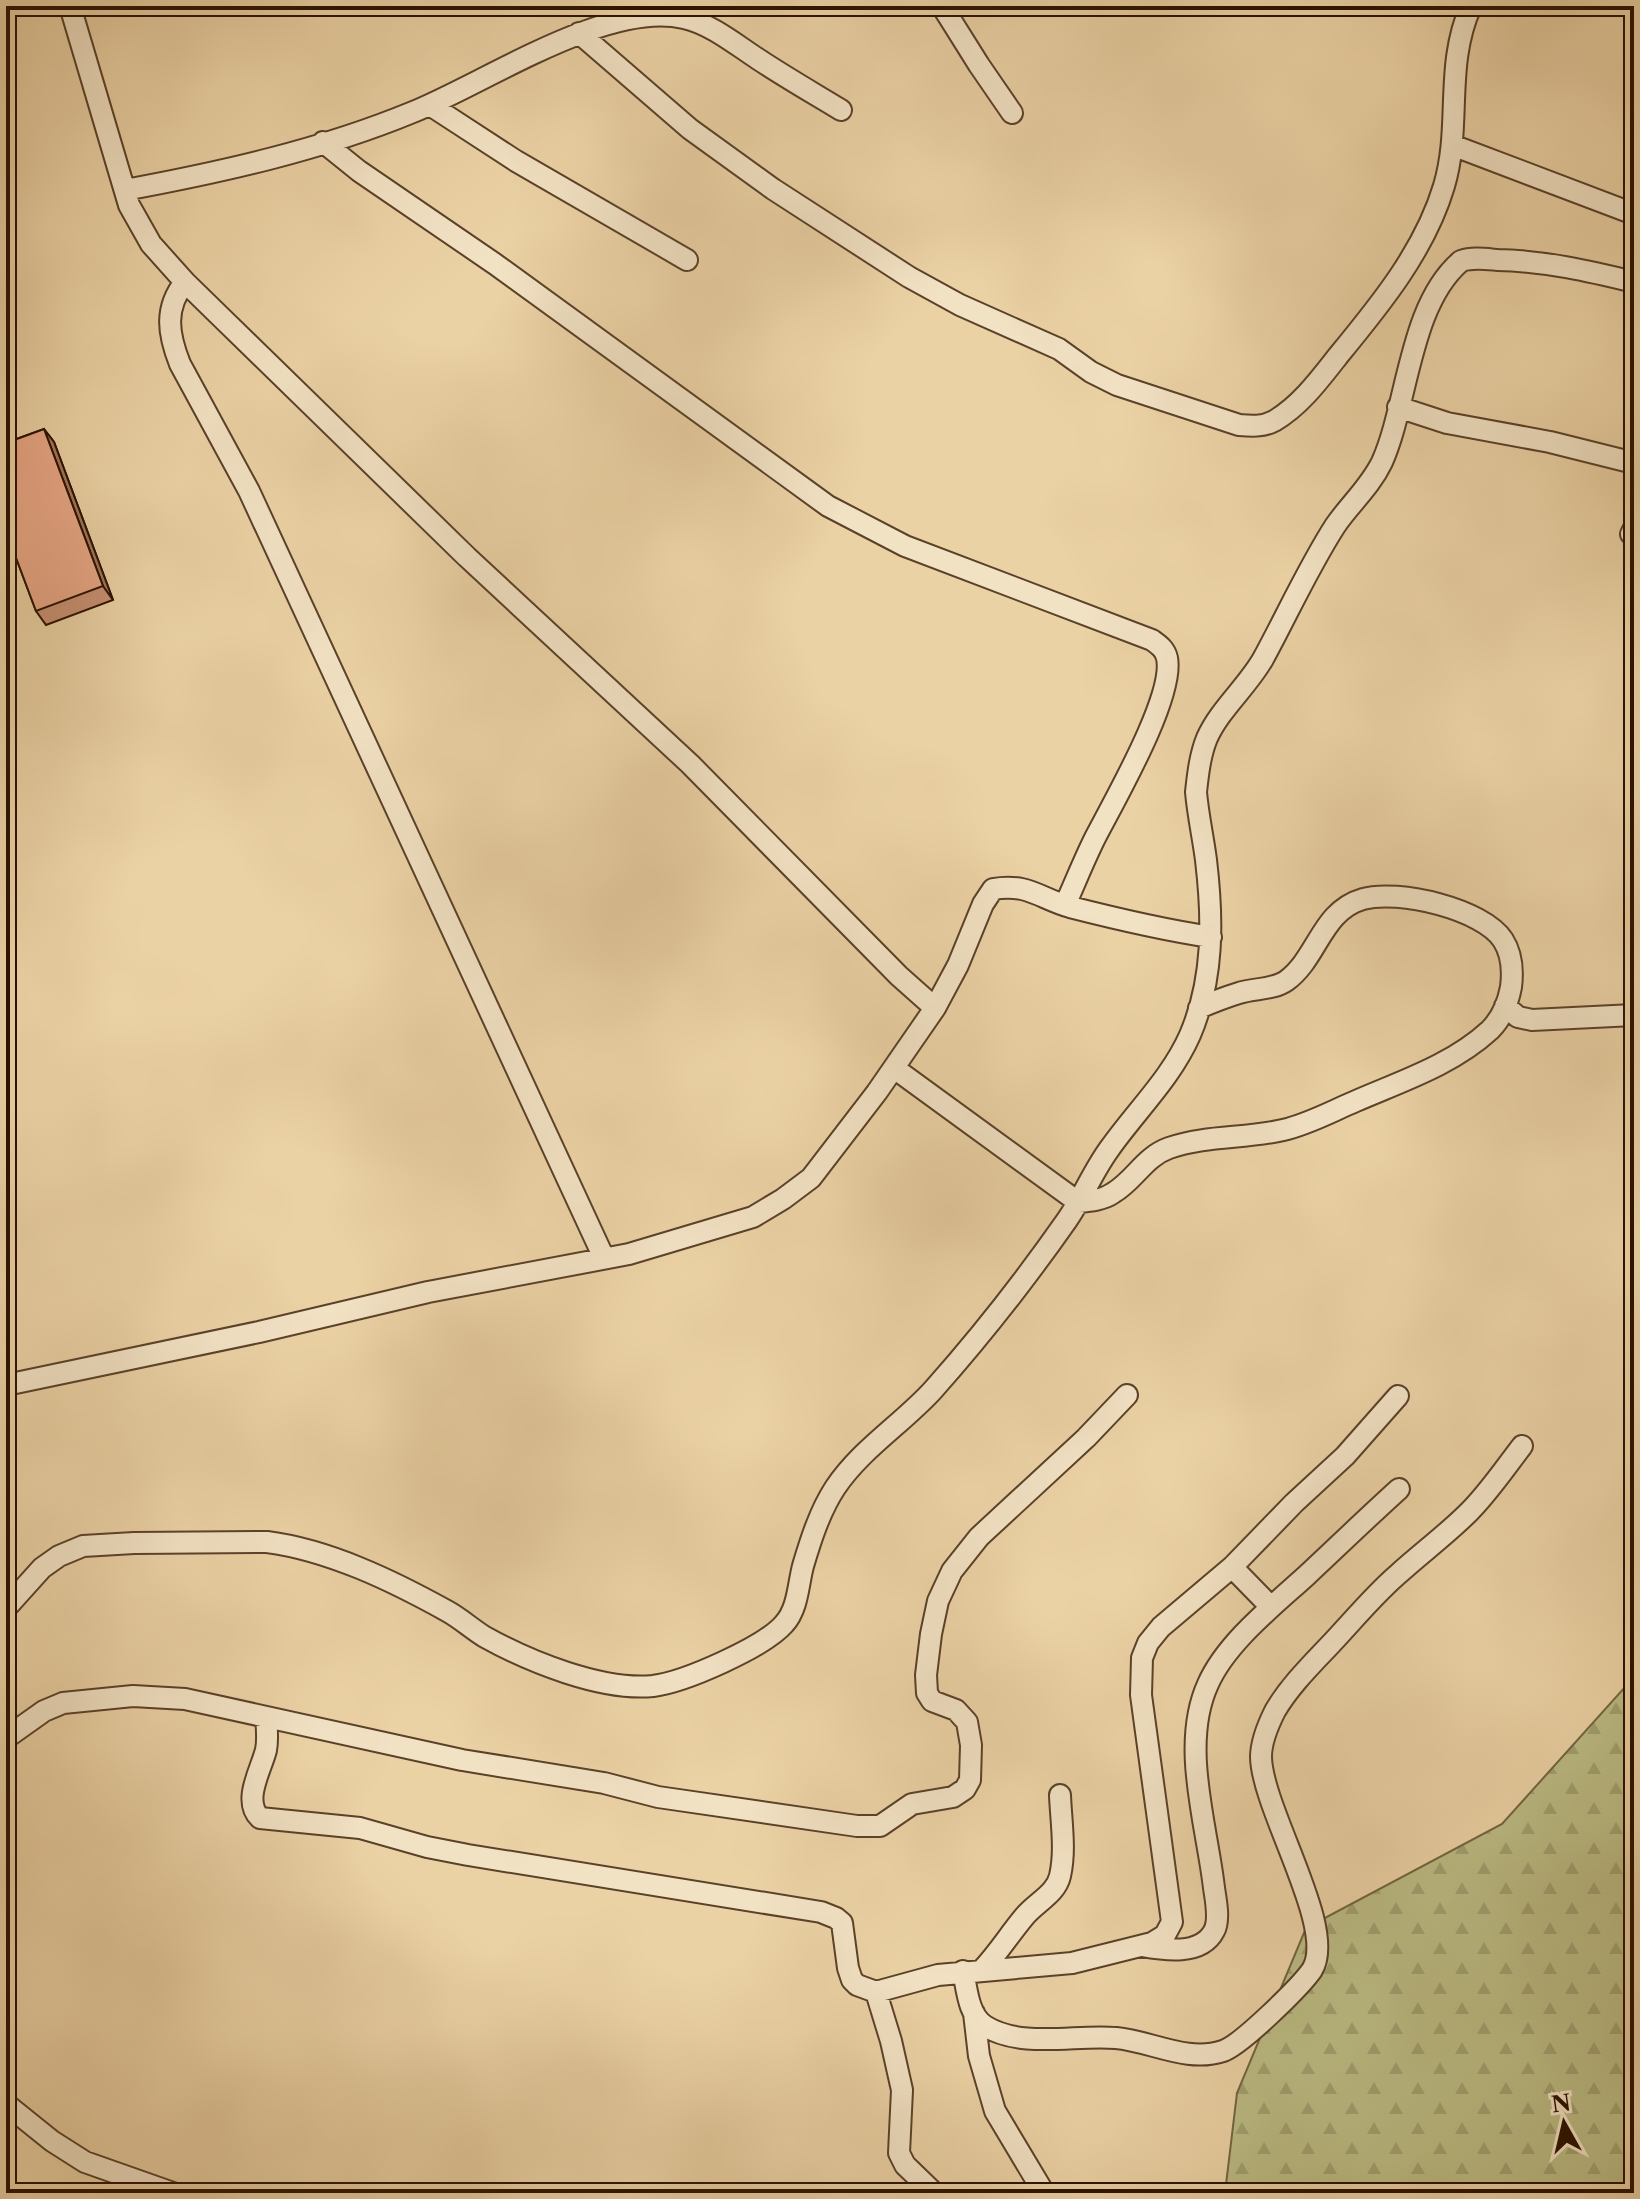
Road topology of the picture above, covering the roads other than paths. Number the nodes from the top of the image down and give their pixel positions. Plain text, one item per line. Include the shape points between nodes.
1 (70, 6) edge
2 (704, 6) edge
3 (942, 6) edge
4 (1471, 6) edge
5 (684, 18) junction
6 (579, 33) junction
7 (430, 105) junction
8 (841, 110) dead end
9 (1012, 113) dead end
10 (323, 142) junction
11 (1452, 145) junction
12 (125, 190) junction
13 (1634, 214) edge
14 (687, 260) dead end
15 (185, 282) junction
16 (1634, 282) edge
17 (1398, 407) junction
18 (1634, 463) edge
19 (1065, 905) junction
20 (1211, 937) junction
21 (1505, 1006) junction
22 (935, 1008) junction
23 (1199, 1008) junction
24 (1634, 1015) edge
25 (894, 1068) junction
26 (1078, 1202) junction
27 (604, 1258) junction
28 (6, 1385) edge
29 (1127, 1395) dead end
30 (1398, 1396) dead end
31 (1522, 1446) dead end
32 (1399, 1489) dead end
33 (1232, 1567) junction
34 (1271, 1607) junction
35 (6, 1608) edge
36 (266, 1718) junction
37 (6, 1738) edge
38 (1060, 1795) dead end
39 (1141, 1946) junction
40 (972, 1971) junction
41 (876, 1992) junction
42 (974, 2013) junction
43 (6, 2104) edge
44 (173, 2193) edge
45 (934, 2193) edge
46 (1044, 2193) edge

1 - 12 street
2 - 5 street
3 - 9 street
4 - 11 street via 1454,72
5 - 6 street via 634,17
5 - 8 street via 714,30
6 - 7 street
6 - 11 street via 690,129 909,277 1059,349 1117,385 1248,426 1269,423 1291,408 1380,303 1429,222 1444,186
7 - 10 street
7 - 14 street
10 - 12 street
10 - 19 street via 828,506 905,546 1152,640 1164,650 1166,679 1148,732
11 - 13 street
12 - 15 street via 151,244
15 - 22 street via 467,557 690,764
15 - 27 street via 170,307 169,325 180,364 249,491
16 - 17 street via 1526,261 1461,261 1430,307
17 - 18 street via 1447,423
17 - 20 street via 1382,462 1336,525 1262,660 1207,739 1196,792
19 - 20 street
19 - 22 street via 1013,885 993,889
20 - 23 street
21 - 23 street via 1511,966 1495,930 1451,908 1383,896 1343,908 1280,984
21 - 24 street via 1532,1020
21 - 26 street via 1483,1035 1415,1077 1285,1130 1211,1137 1166,1149 1113,1193
22 - 25 street
23 - 26 street via 1171,1069 1112,1144
25 - 26 street
25 - 27 street via 811,1178 783,1199 722,1228
26 - 35 street via 970,1349 835,1488 815,1528 794,1607 783,1626 689,1677 650,1686 625,1685 561,1671 485,1637 448,1612 362,1570 267,1542 83,1546 42,1568
27 - 28 street
29 - 36 street via 979,1537 952,1571 938,1601 926,1686 932,1701 956,1710 967,1722 970,1780 953,1797 912,1804 880,1826 658,1797
30 - 33 street
31 - 42 street via 1470,1512 1393,1578 1318,1658 1282,1700 1267,1728 1261,1757 1267,1790 1314,1918 1319,1946 1303,1981 1236,2045 1212,2054 1181,2053 1119,2038 1024,2037 990,2028
32 - 34 street
33 - 34 street
33 - 39 street via 1161,1627 1142,1658 1141,1695 1172,1922 1165,1935
34 - 39 street via 1216,1670 1200,1712 1196,1772 1214,1885 1215,1930 1188,1948
36 - 37 street via 210,1702 133,1696 63,1703
36 - 41 street via 266,1748 253,1792 260,1818 360,1828 468,1855 821,1912 842,1923 852,1980
38 - 40 street via 1058,1880 999,1952
39 - 40 street via 1060,1966
40 - 41 street
40 - 42 street
41 - 45 street via 902,2090 899,2153
42 - 46 street via 979,2056 995,2111
43 - 44 street via 85,2162

